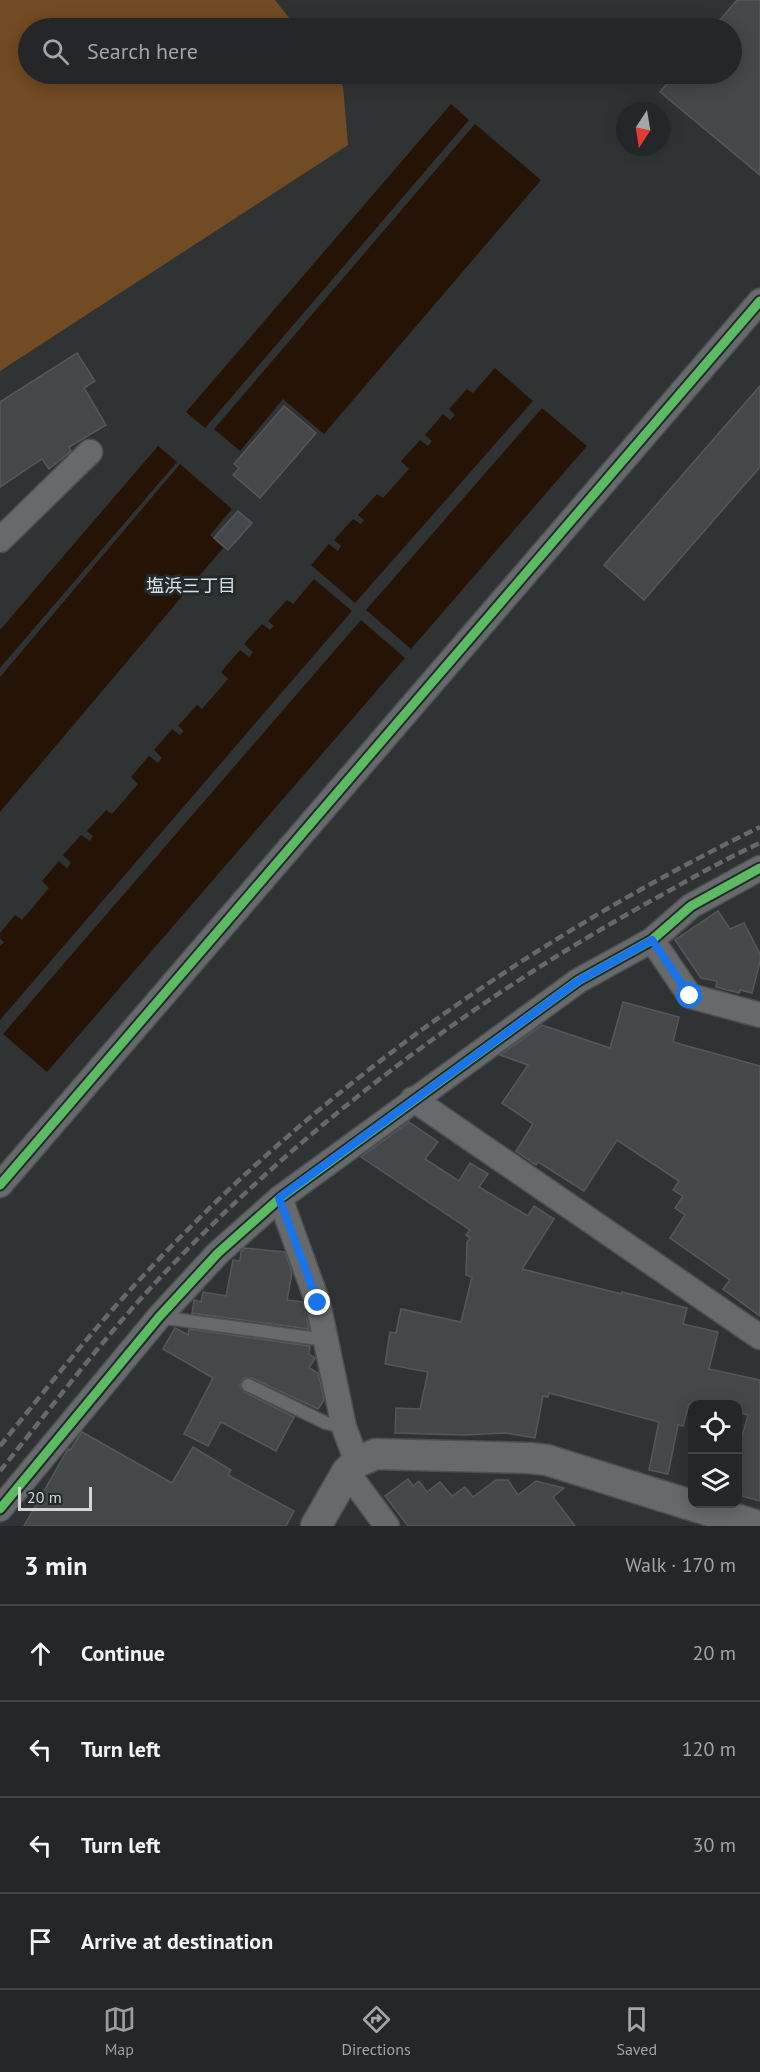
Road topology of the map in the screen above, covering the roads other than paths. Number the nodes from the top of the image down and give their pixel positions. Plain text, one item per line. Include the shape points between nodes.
1 (760, 301) edge
2 (90, 452) dead end
3 (0, 540) edge
4 (760, 868) edge
5 (652, 940) junction
6 (760, 1015) edge
7 (413, 1099) junction
8 (0, 1185) edge
9 (279, 1198) junction
10 (159, 1317) junction
11 (760, 1337) edge
12 (326, 1340) junction
13 (248, 1384) dead end
14 (344, 1427) junction
15 (352, 1467) junction
16 (0, 1509) edge
17 (316, 1526) edge
18 (387, 1526) edge
19 (758, 1526) edge

1 - 8 street
2 - 3 street
4 - 5 street via 691,906
5 - 6 street via 690,996
5 - 7 street via 578,981
7 - 9 street
7 - 11 street
9 - 10 street via 218,1253
9 - 12 street via 318,1303
10 - 12 lane
10 - 16 street
12 - 14 street
13 - 14 lane via 326,1424
14 - 15 street
15 - 17 street
15 - 18 street
15 - 19 street via 381,1454 538,1459

